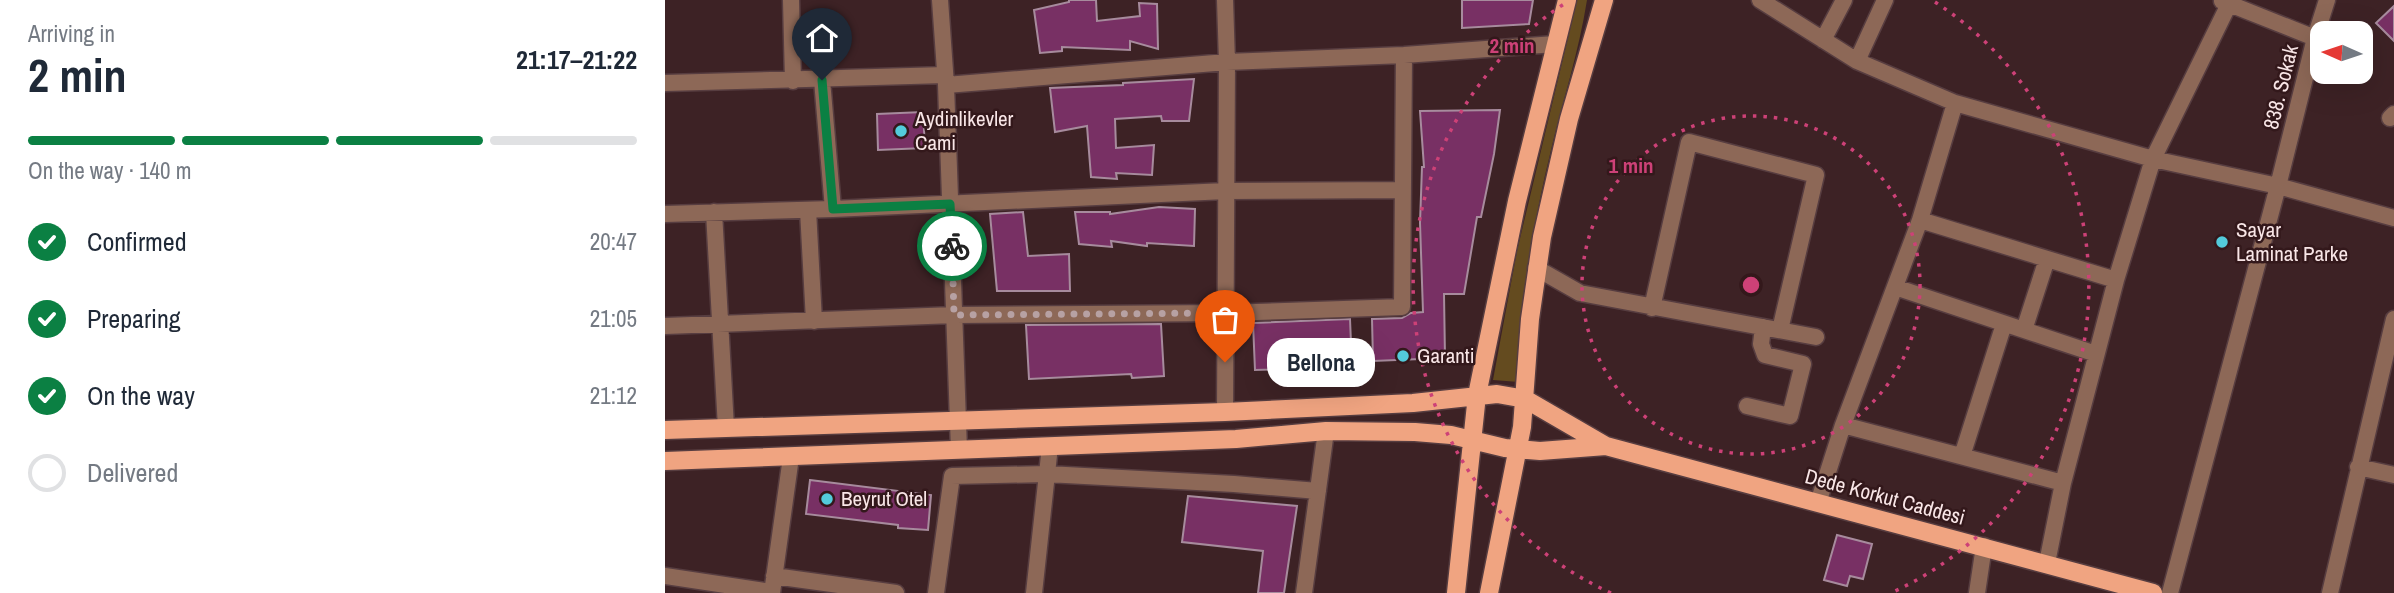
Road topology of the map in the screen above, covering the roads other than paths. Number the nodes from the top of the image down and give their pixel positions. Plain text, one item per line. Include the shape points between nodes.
1 (791, 0) edge
2 (940, 0) edge
3 (1225, 0) edge
4 (1567, 0) edge
5 (1604, 0) edge
6 (1617, 0) edge
7 (1760, 0) edge
8 (1844, 0) edge
9 (1885, 0) edge
10 (2327, 0) edge
11 (2226, 1) edge
12 (2320, 21) edge
13 (2310, 36) edge
14 (1591, 40) junction
15 (1823, 40) junction
16 (1555, 44) junction
17 (1404, 55) junction
18 (2310, 59) edge
19 (1857, 61) junction
20 (1227, 62) junction
21 (822, 80) junction
22 (945, 80) junction
23 (793, 81) junction
24 (665, 83) edge
25 (1955, 103) junction
26 (2153, 159) junction
27 (2279, 186) junction
28 (1402, 190) junction
29 (1226, 191) junction
30 (950, 204) junction
31 (833, 209) junction
32 (808, 210) junction
33 (714, 212) junction
34 (665, 214) edge
35 (2394, 218) edge
36 (1920, 220) junction
37 (2047, 259) junction
38 (1536, 268) junction
39 (2116, 280) junction
40 (1895, 287) junction
41 (1652, 307) junction
42 (1225, 313) junction
43 (954, 315) junction
44 (2394, 319) edge
45 (814, 321) junction
46 (719, 324) junction
47 (2004, 324) junction
48 (665, 326) edge
49 (1763, 327) junction
50 (1780, 330) junction
51 (2024, 330) junction
52 (1816, 337) dead end
53 (2096, 354) junction
54 (1477, 395) junction
55 (1525, 398) junction
56 (1747, 406) dead end
57 (1225, 412) junction
58 (958, 421) junction
59 (1843, 425) junction
60 (726, 428) junction
61 (665, 430) edge
62 (1326, 431) junction
63 (1471, 440) junction
64 (1050, 446) junction
65 (1606, 446) junction
66 (1518, 449) junction
67 (959, 450) junction
68 (1962, 456) junction
69 (791, 457) junction
70 (665, 461) edge
71 (2358, 467) junction
72 (1047, 474) junction
73 (2394, 475) edge
74 (2063, 483) junction
75 (1318, 491) junction
76 (1818, 503) junction
77 (1984, 546) junction
78 (2047, 563) junction
79 (665, 576) edge
80 (772, 587) edge
81 (896, 593) edge
82 (936, 593) edge
83 (1034, 593) edge
84 (1304, 593) edge
85 (1456, 593) edge
86 (1489, 593) edge
87 (1977, 593) edge
88 (2153, 593) edge
89 (2170, 593) edge
90 (2330, 593) edge

1 - 23 street
2 - 22 street
3 - 20 street
4 - 16 main road
5 - 14 main road
6 - 14 main road
7 - 15 street
8 - 15 street
9 - 19 street
10 - 12 street, 838. Sokak
11 - 13 street
11 - 26 street
14 - 38 main road
15 - 19 street
16 - 17 street
16 - 54 main road
17 - 20 street
17 - 28 street
18 - 27 street, 838. Sokak
19 - 25 street
20 - 22 street
20 - 29 street
21 - 22 street
21 - 23 street
21 - 31 street
22 - 30 street
23 - 24 street
25 - 26 street
25 - 36 street
26 - 27 street
26 - 39 street
27 - 35 street
27 - 89 street, 838. Sokak
28 - 29 street
28 - 42 street via 1402,307
29 - 30 street
29 - 42 street
30 - 31 street
30 - 43 street
31 - 32 street
32 - 33 street
32 - 45 street
33 - 34 street
33 - 46 street
36 - 37 street
36 - 40 street
37 - 39 street
37 - 51 street
38 - 41 street via 1580,293
38 - 55 main road
39 - 53 street
40 - 47 street
40 - 59 street
41 - 49 street
41 - 50 street via 1689,142 1816,176
42 - 43 street
42 - 57 street
43 - 45 street
43 - 58 street
44 - 71 street
45 - 46 street
46 - 48 street
46 - 60 street
47 - 51 street
47 - 68 street
49 - 50 street
49 - 56 street via 1765,355 1803,364 1790,416
50 - 52 street
51 - 53 street
53 - 74 street
54 - 55 main road
54 - 57 main road via 1413,403
54 - 63 main road
55 - 65 main road, Dede Korkut Caddesi
55 - 66 main road
57 - 58 main road
58 - 60 main road
58 - 67 street
59 - 68 street
59 - 76 street
60 - 61 main road
62 - 63 main road, Dede Korkut Caddesi via 1433,433
62 - 64 main road, Dede Korkut Caddesi
62 - 75 street
63 - 66 main road, Dede Korkut Caddesi
63 - 85 main road
64 - 67 main road, Dede Korkut Caddesi
64 - 72 street
65 - 66 main road, Dede Korkut Caddesi
65 - 76 main road, Dede Korkut Caddesi
66 - 86 main road
67 - 69 main road, Dede Korkut Caddesi
68 - 74 street
69 - 70 main road, Dede Korkut Caddesi
69 - 80 street
71 - 73 street
71 - 90 street
72 - 75 street
72 - 82 street via 952,476
72 - 83 street
74 - 78 street
75 - 84 street
76 - 77 main road, Dede Korkut Caddesi
77 - 78 main road, Dede Korkut Caddesi
77 - 87 street
78 - 88 main road, Dede Korkut Caddesi
79 - 80 street
80 - 81 street

